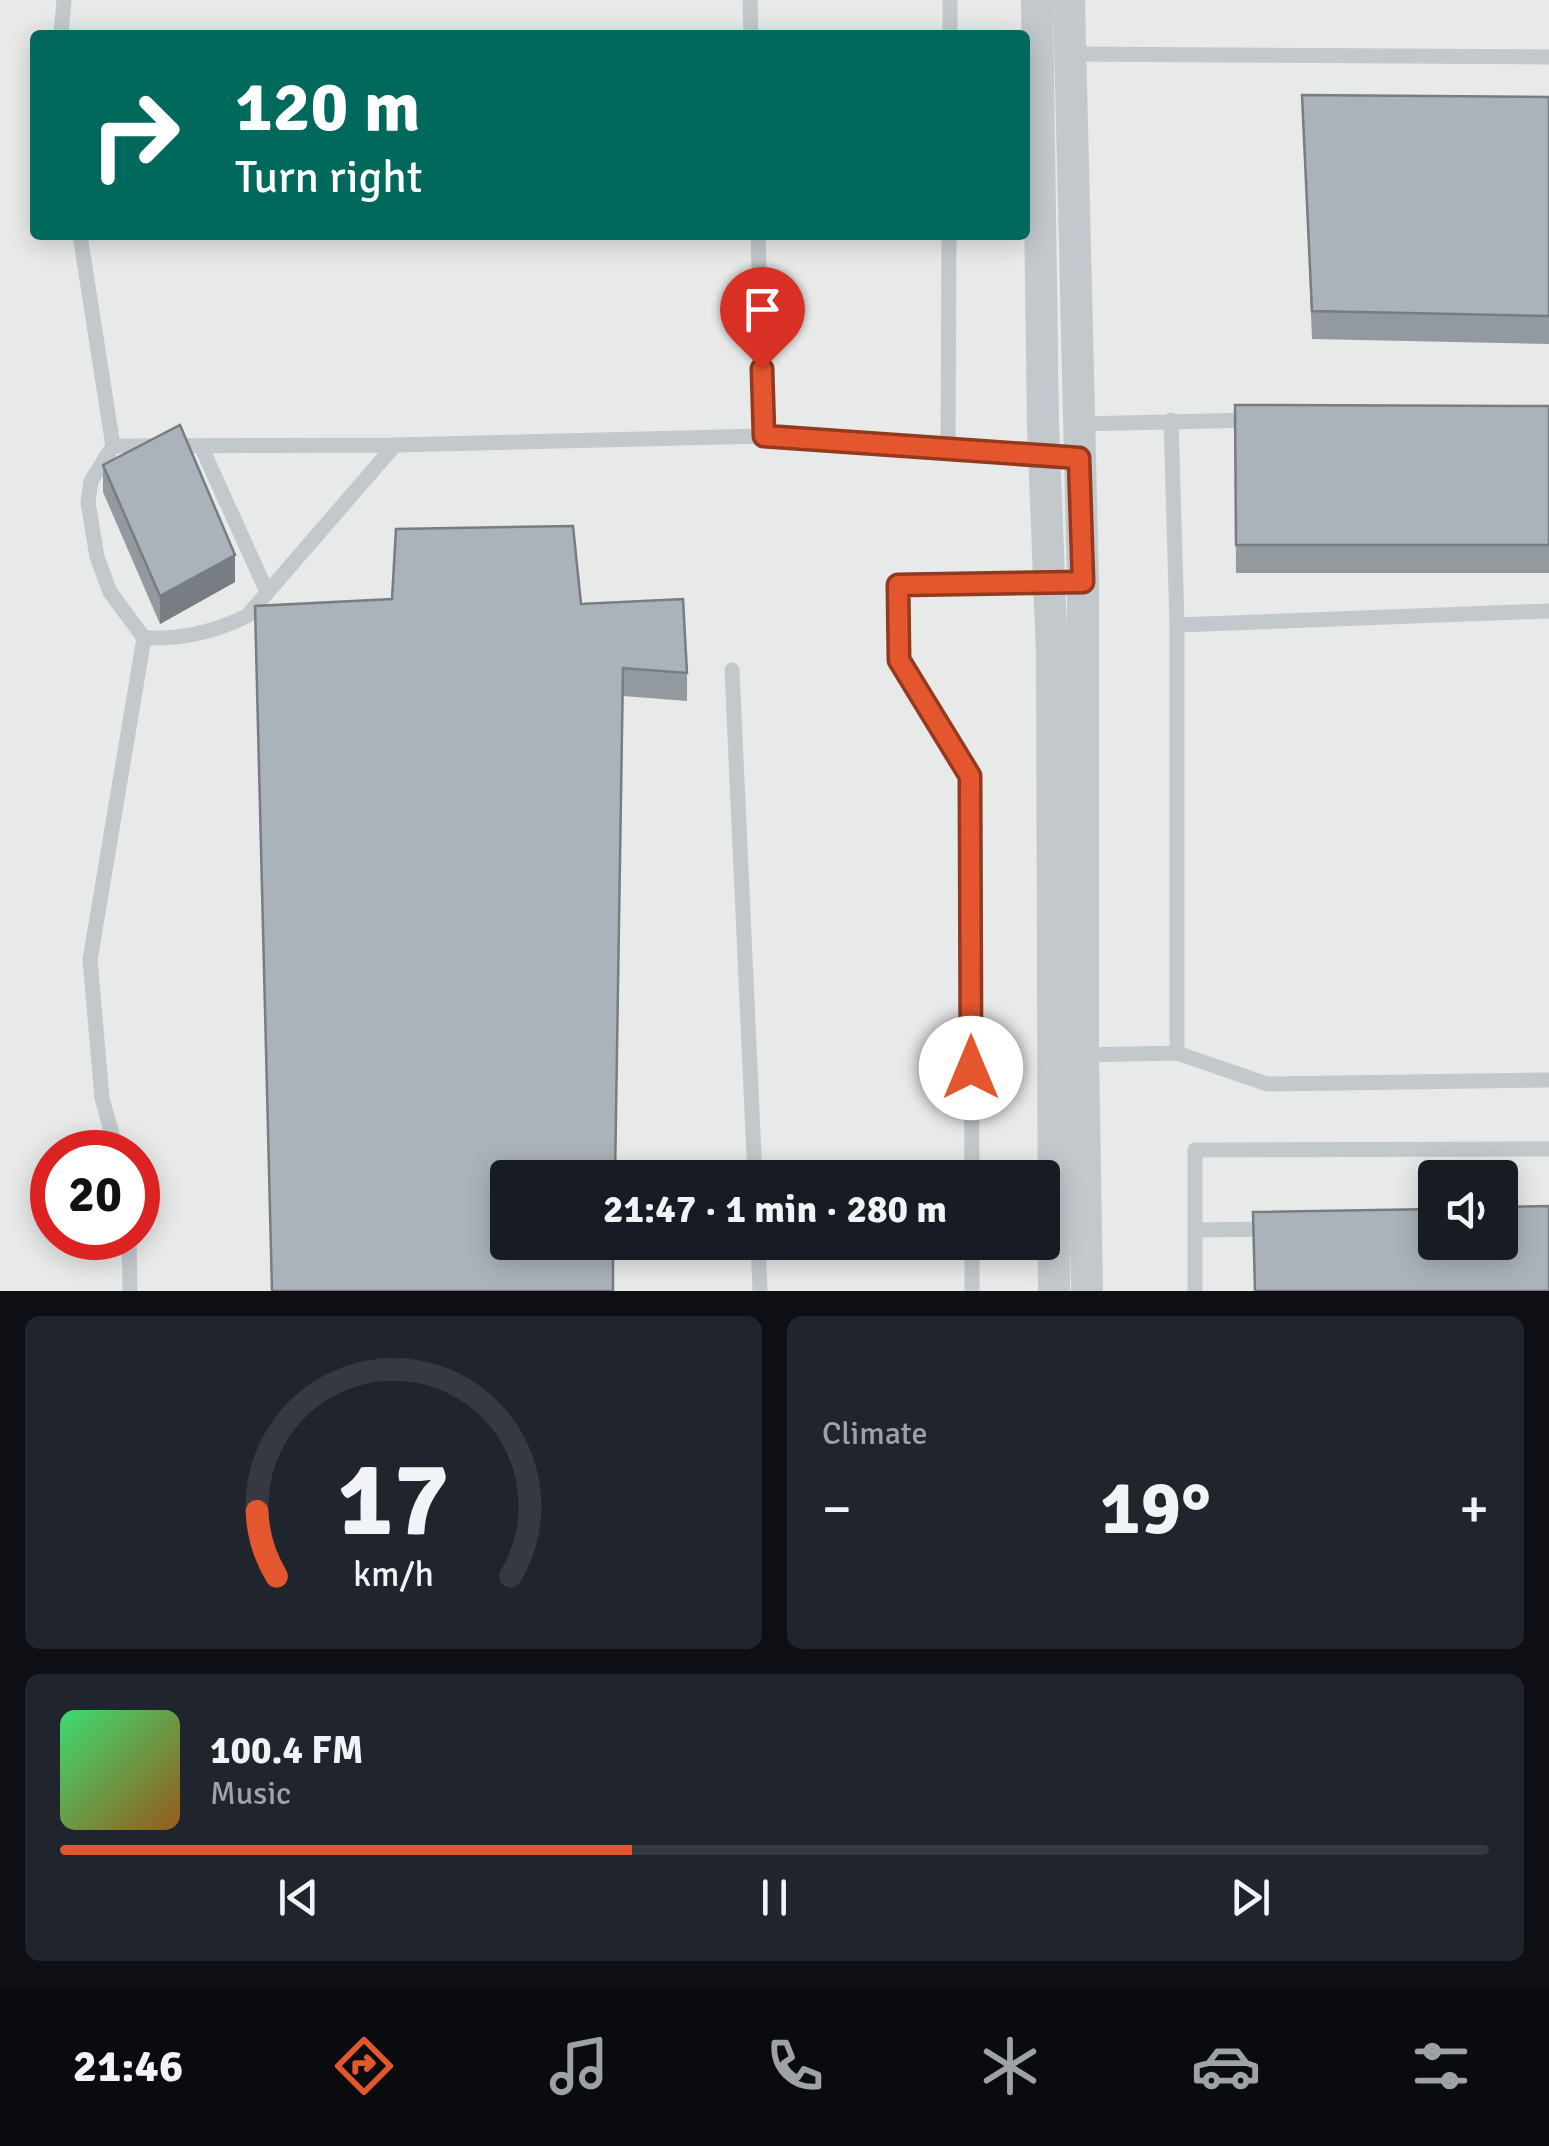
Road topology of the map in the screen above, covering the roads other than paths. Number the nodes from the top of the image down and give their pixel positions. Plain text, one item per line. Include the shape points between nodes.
1 (64, 0) edge
2 (750, 0) edge
3 (950, 0) edge
4 (1037, 0) edge
5 (1069, 0) edge
6 (61, 30) edge
7 (751, 30) edge
8 (950, 30) edge
9 (1054, 54) junction
10 (1549, 56) edge
11 (81, 240) edge
12 (758, 240) edge
13 (949, 240) edge
14 (1270, 419) edge
15 (1171, 420) junction
16 (1080, 424) junction
17 (764, 436) junction
18 (1044, 440) junction
19 (395, 445) junction
20 (113, 446) junction
21 (201, 446) junction
22 (948, 447) junction
23 (1079, 458) junction
24 (1048, 582) junction
25 (1083, 582) junction
26 (267, 592) junction
27 (1549, 611) edge
28 (1178, 626) junction
29 (144, 638) junction
30 (732, 670) dead end
31 (1177, 1053) junction
32 (1068, 1056) junction
33 (1549, 1080) edge
34 (111, 1130) edge
35 (1549, 1149) edge
36 (754, 1160) edge
37 (972, 1160) edge
38 (1287, 1228) edge
39 (1195, 1230) junction
40 (129, 1260) edge
41 (759, 1260) edge
42 (972, 1260) edge
43 (130, 1291) edge
44 (760, 1291) edge
45 (972, 1291) edge
46 (1054, 1291) edge
47 (1087, 1291) edge
48 (1194, 1291) edge

1 - 6 lane
2 - 7 lane
3 - 8 lane
4 - 9 street
5 - 9 street
9 - 10 lane
9 - 16 street
9 - 18 street
11 - 20 lane
12 - 17 lane
13 - 22 lane
14 - 15 lane
15 - 16 lane
15 - 28 lane
16 - 18 lane
16 - 23 street
17 - 19 lane
17 - 22 lane
18 - 22 lane
18 - 23 lane
18 - 24 street
19 - 21 lane
19 - 26 lane
20 - 21 lane
20 - 29 lane via 91,481 88,502 97,558 110,592
21 - 26 lane
23 - 25 street
24 - 25 lane
24 - 32 street
24 - 37 lane via 898,585 899,660 970,776
25 - 32 street
26 - 29 lane via 246,616 213,632
27 - 28 lane
28 - 31 lane
29 - 34 lane via 90,960
30 - 36 lane
31 - 32 lane
31 - 33 lane via 1267,1084
32 - 46 street
32 - 47 street
35 - 39 lane via 1195,1150
38 - 39 lane
39 - 48 lane
40 - 43 lane
41 - 44 lane
42 - 45 lane

